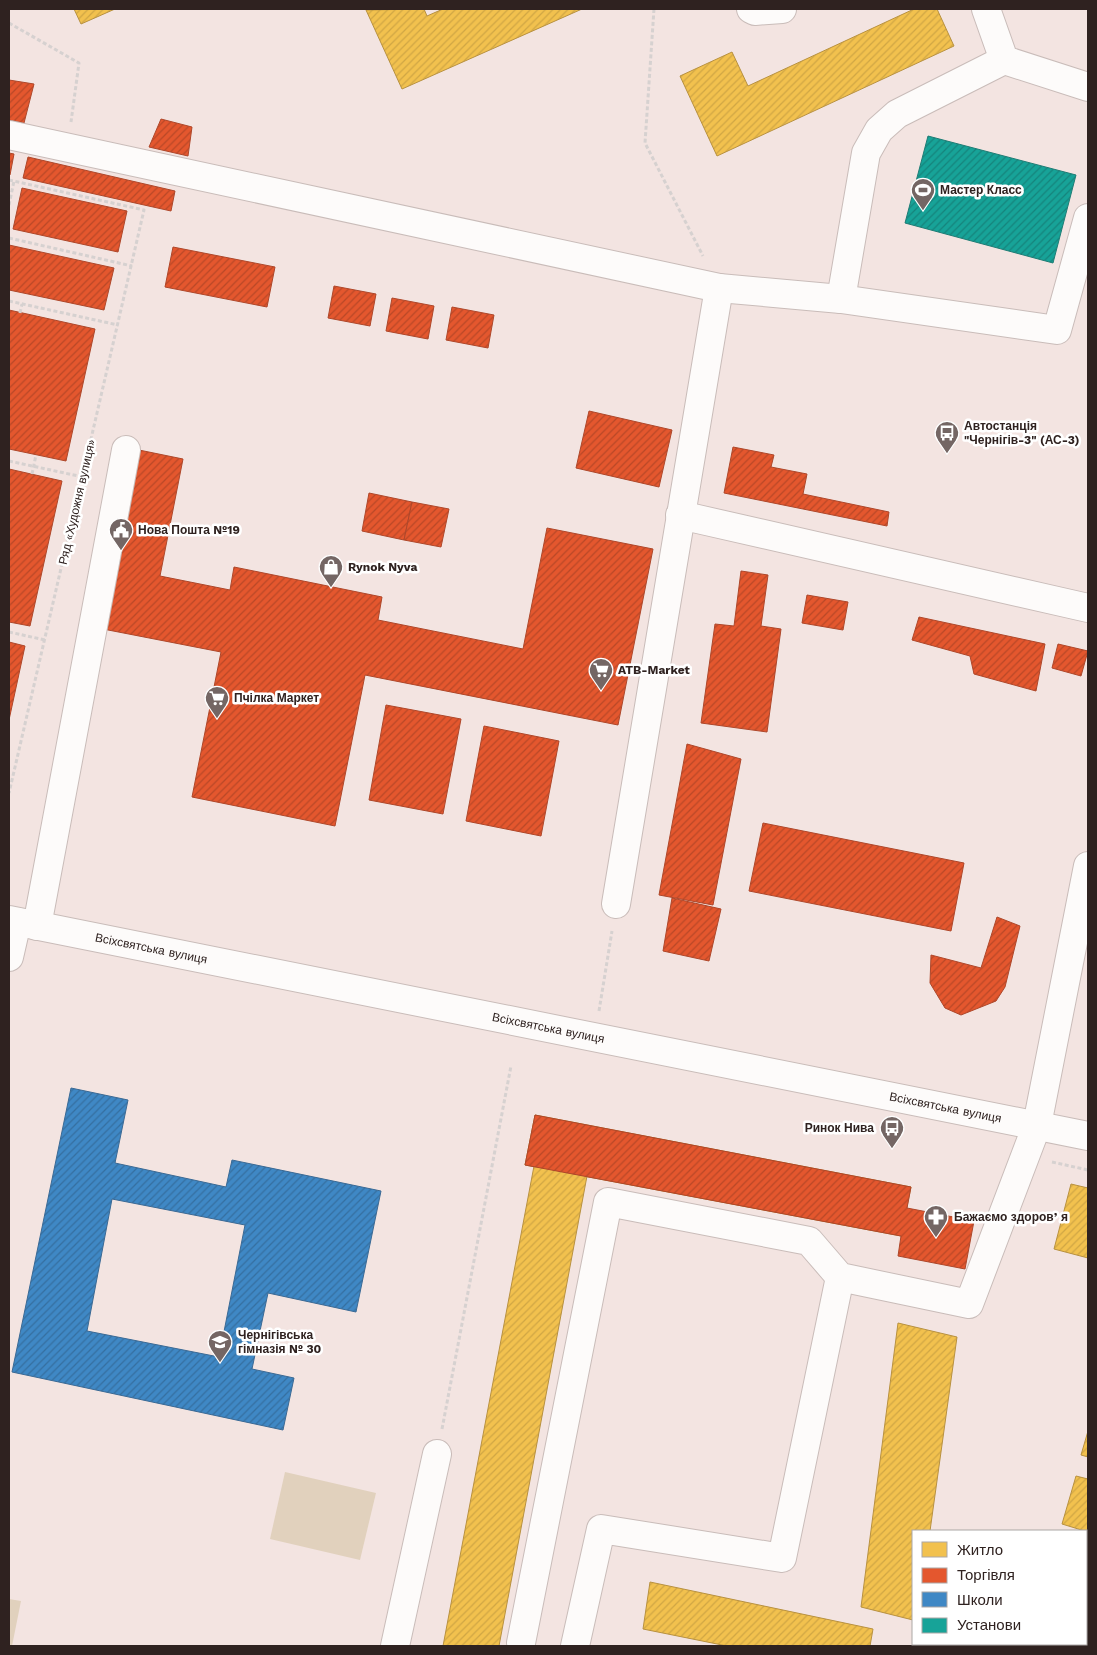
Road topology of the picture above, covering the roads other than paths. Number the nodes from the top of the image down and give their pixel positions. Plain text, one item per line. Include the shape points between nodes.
1 (751, 9) edge
2 (782, 9) edge
3 (986, 9) edge
4 (1004, 60) junction
5 (1088, 87) edge
6 (9, 135) edge
7 (1088, 218) edge
8 (720, 288) junction
9 (840, 299) junction
10 (126, 450) dead end
11 (680, 515) junction
12 (1088, 608) edge
13 (1088, 866) edge
14 (616, 904) dead end
15 (21, 923) edge
16 (9, 957) edge
17 (1038, 1125) junction
18 (1088, 1136) edge
19 (840, 1277) junction
20 (437, 1454) dead end
21 (521, 1643) dead end
22 (395, 1646) edge
23 (576, 1646) edge

1 - 2 street
3 - 4 street
4 - 5 street
4 - 9 street via 897,114 879,130 866,153
6 - 8 street
7 - 9 street via 1057,330
8 - 9 street
8 - 11 street
10 - 15 street
11 - 12 street
11 - 14 street
13 - 17 street
15 - 16 street
15 - 17 street, Всіхсвятська вулиця
17 - 18 street, Всіхсвятська вулиця
17 - 19 street via 969,1304
19 - 21 street via 809,1241 608,1202
19 - 23 street via 782,1558 601,1529
20 - 22 street

